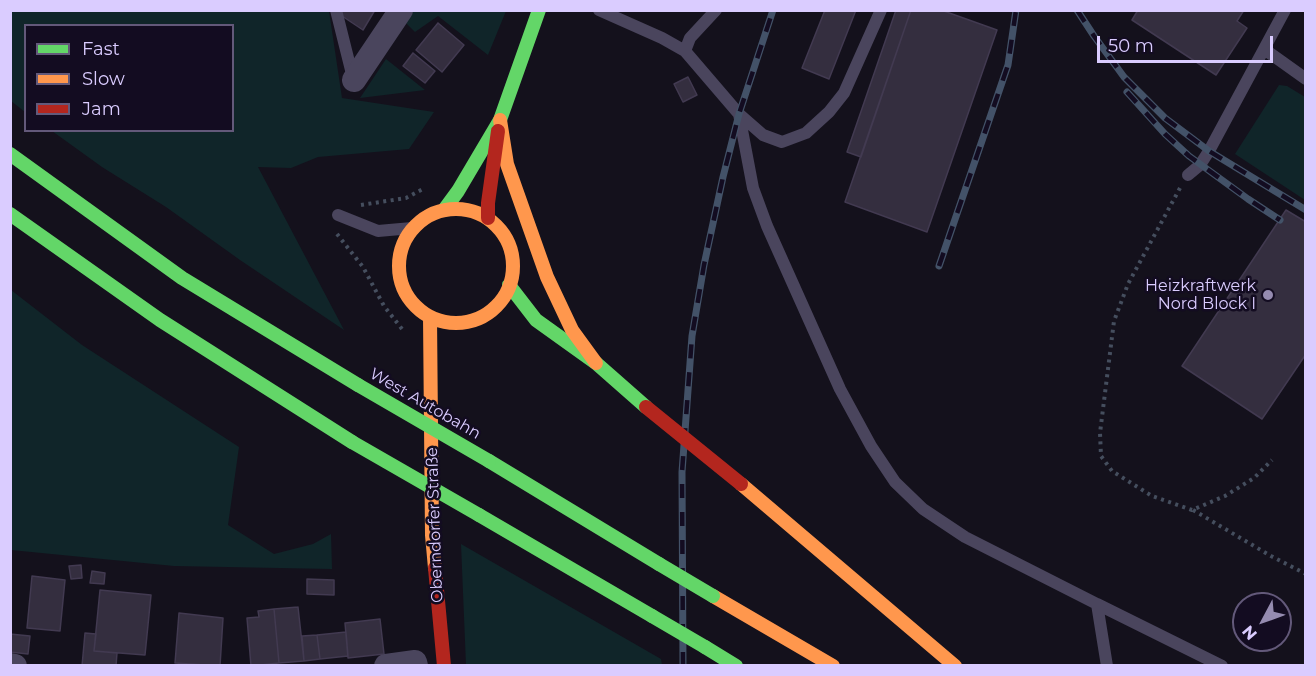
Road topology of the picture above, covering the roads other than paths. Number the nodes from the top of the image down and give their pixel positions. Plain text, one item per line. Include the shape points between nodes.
1 (336, 10) edge
2 (401, 10) edge
3 (539, 10) edge
4 (599, 10) edge
5 (716, 10) edge
6 (880, 10) edge
7 (1285, 10) edge
8 (1264, 49) junction
9 (685, 51) junction
10 (1305, 79) edge
11 (354, 80) joint
12 (739, 114) junction
13 (500, 120) junction
14 (10, 154) edge
15 (1188, 176) road end
16 (444, 210) junction
17 (10, 213) edge
18 (338, 215) dead end
19 (488, 218) junction
20 (412, 228) junction
21 (509, 285) junction
22 (430, 317) junction
23 (467, 322) junction
24 (454, 339) dead end
25 (443, 360) dead end
26 (596, 363) junction
27 (431, 384) junction
28 (1097, 604) junction
29 (416, 664) edge
30 (10, 665) edge
31 (15, 666) edge
32 (386, 666) edge
33 (444, 666) edge
34 (736, 666) edge
35 (833, 666) edge
36 (955, 666) edge
37 (1107, 666) edge
38 (1222, 666) edge

1 - 11 lane
2 - 11 street
3 - 13 main road
4 - 9 lane
5 - 9 lane via 690,38
6 - 12 lane via 844,93 806,133 782,142 764,135
7 - 8 lane
8 - 10 lane
8 - 15 lane via 1209,151
9 - 12 lane
12 - 28 lane via 753,188 767,226 840,389 895,482 923,509 965,537
13 - 16 main road
13 - 19 main road
13 - 26 main road via 507,164 547,277 572,330
14 - 35 main road, West Autobahn, bridge via 182,278
16 - 19 main road via 472,210
16 - 20 main road via 424,217
17 - 34 main road, bridge via 160,320 352,442
18 - 20 lane via 378,231
19 - 21 main road via 509,244 513,260
20 - 22 main road via 398,259 399,277 405,294
21 - 23 main road via 499,304 488,314
21 - 26 main road via 536,320
22 - 23 main road
22 - 27 main road, Oberndorfer Straße
23 - 24 main road
25 - 27 main road, Oberndorfer Straße
26 - 36 main road, bridge
27 - 33 main road, Oberndorfer Straße via 433,549
28 - 37 lane
28 - 38 lane
29 - 32 street
30 - 31 street

